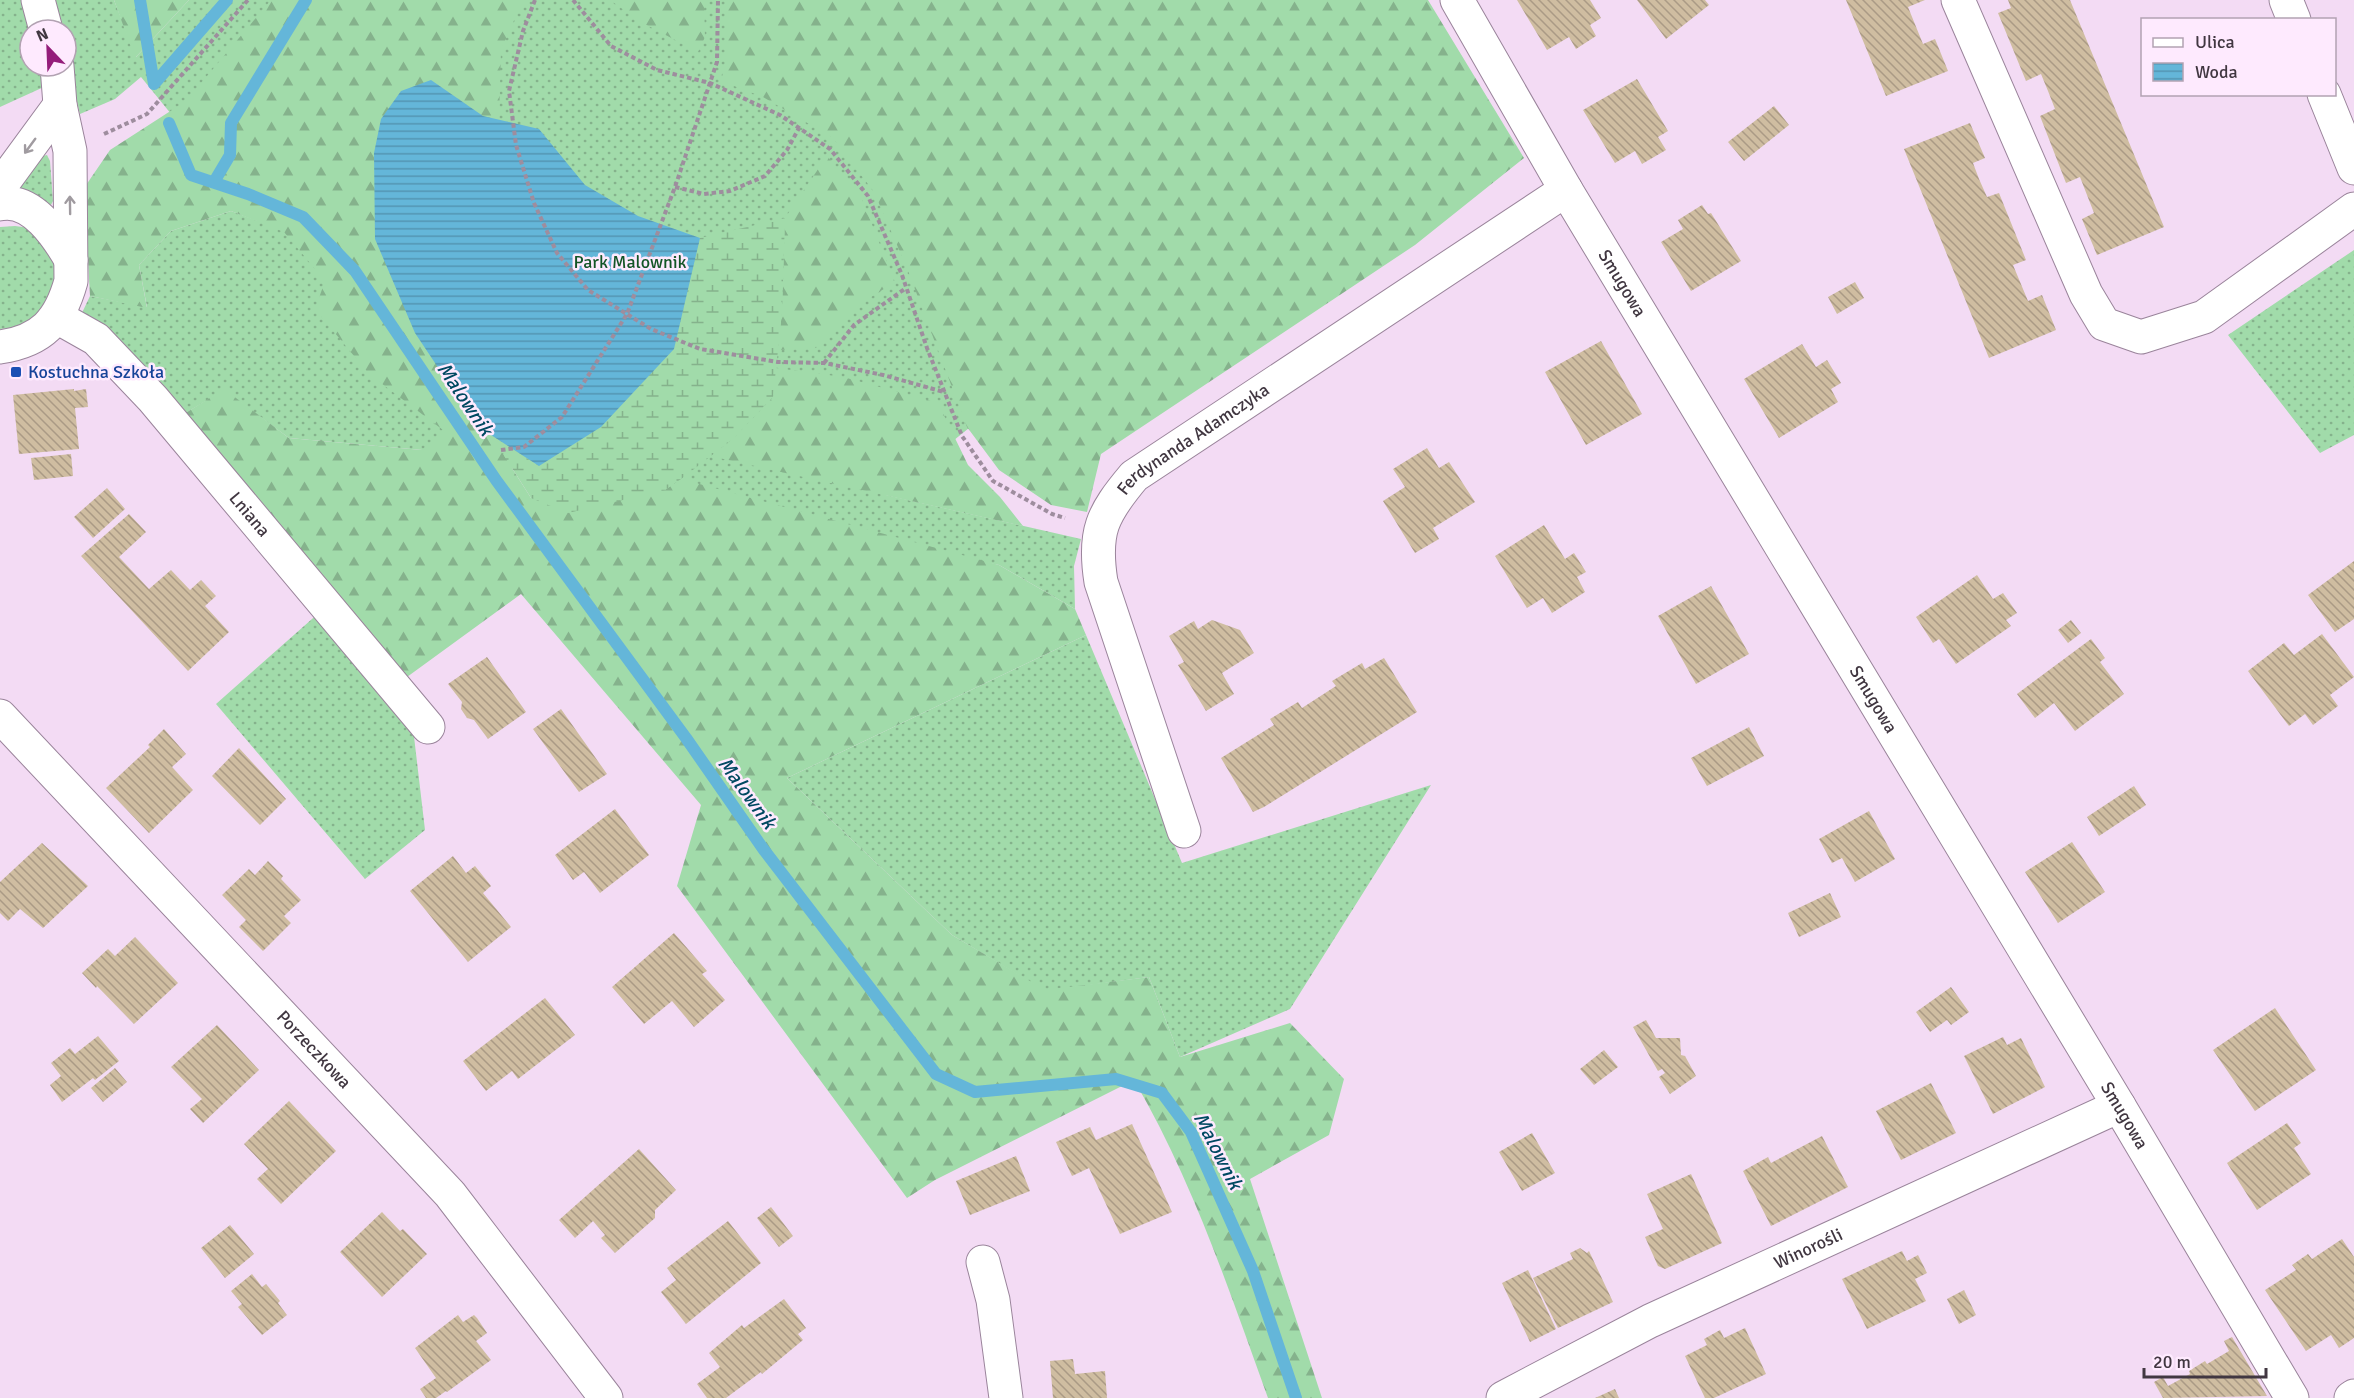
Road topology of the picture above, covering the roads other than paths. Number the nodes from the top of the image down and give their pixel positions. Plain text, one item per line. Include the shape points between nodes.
1 (38, 0) edge
2 (1457, 0) edge
3 (1959, 0) edge
4 (2286, 0) edge
5 (43, 18) edge
6 (2293, 18) edge
7 (58, 78) edge
8 (2325, 96) edge
9 (60, 105) junction
10 (2354, 168) edge
11 (0, 187) edge
12 (1566, 190) junction
13 (0, 204) edge
14 (2354, 209) edge
15 (71, 260) junction
16 (57, 317) junction
17 (0, 347) edge
18 (0, 716) edge
19 (428, 727) dead end
20 (1184, 831) dead end
21 (2119, 1106) junction
22 (983, 1262) dead end
23 (606, 1398) edge
24 (1006, 1398) edge
25 (1503, 1398) edge
26 (2292, 1398) edge

1 - 5 street
2 - 12 street, Smugowa
3 - 14 street via 2086,294 2104,324 2141,337 2204,317
4 - 6 street
7 - 9 street
8 - 10 street
9 -> 11 street
15 -> 9 street via 70,151
12 - 20 street, Ferdynanda Adamczyka via 1134,476 1110,504 1096,555 1101,582
12 - 21 street, Smugowa
13 - 15 street via 7,202 24,208 43,220
15 - 16 street via 71,281
16 - 17 street via 28,341
16 - 19 street, Lniana via 96,339 153,399
18 - 23 street, Porzeczkowa via 450,1194
21 - 25 street, Winorośli via 1650,1321
21 - 26 street, Smugowa
22 - 24 street via 993,1300

